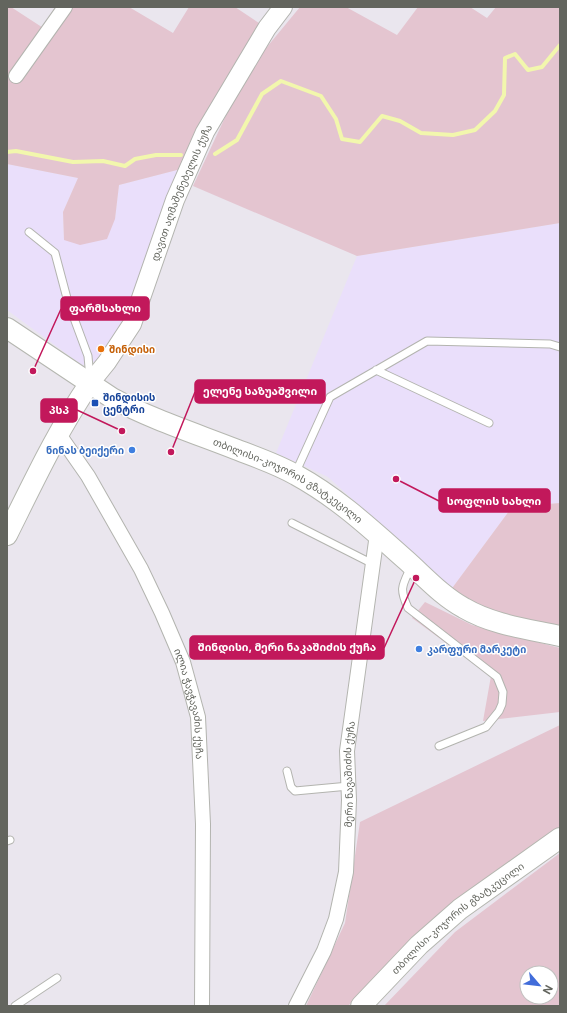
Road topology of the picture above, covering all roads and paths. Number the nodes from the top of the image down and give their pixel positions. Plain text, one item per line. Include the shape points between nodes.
1 (65, 7) edge
2 (283, 7) edge
3 (16, 76) dead end
4 (29, 232) dead end
5 (7, 328) edge
6 (560, 347) edge
7 (376, 370) junction
8 (90, 384) junction
9 (489, 423) dead end
10 (58, 433) junction
11 (295, 474) junction
12 (292, 523) dead end
13 (377, 534) junction
14 (7, 535) edge
15 (373, 564) junction
16 (412, 566) junction
17 (560, 636) edge
18 (439, 746) dead end
19 (287, 771) dead end
20 (348, 786) junction
21 (560, 838) edge
22 (57, 978) dead end
23 (15, 1006) edge
24 (202, 1006) edge
25 (296, 1006) edge
26 (361, 1006) edge

1 - 3 street
2 - 8 street, დავით აღმაშენებელის ქუჩა via 267,28 205,132 175,200 132,324
4 - 8 lane via 55,253 68,302 88,356
5 - 8 main road, თბილისი-კოჯორის გზატკეცილი
6 - 7 lane via 550,344 427,341
7 - 9 lane
7 - 11 lane via 330,398
8 - 10 main road
8 - 11 main road, თბილისი-კოჯორის გზატკეცილი via 138,411
10 - 14 main road
10 - 24 street, ილია ჭავჭავაძის ქუჩა via 88,476 141,569 183,662 198,717 203,824
11 - 13 main road, თბილისი-კოჯორის გზატკეცილი via 340,503
12 - 15 lane
13 - 15 street, მერი ნავაშიძის ქუჩა
13 - 16 main road, თბილისი-კოჯორის გზატკეცილი
15 - 20 street, მერი ნავაშიძის ქუჩა via 347,751
16 - 17 main road, თბილისი-კოჯორის გზატკეცილი via 446,597 489,620
16 - 18 lane via 402,586 408,608 497,677 503,692 499,711 486,727
19 - 20 lane via 291,787 295,791
20 - 25 street, მერი ნავაშიძის ქუჩა via 346,872 336,919 324,951
21 - 26 main road, თბილისი-კოჯორის გზატკეცილი via 460,909 419,945
22 - 23 lane

